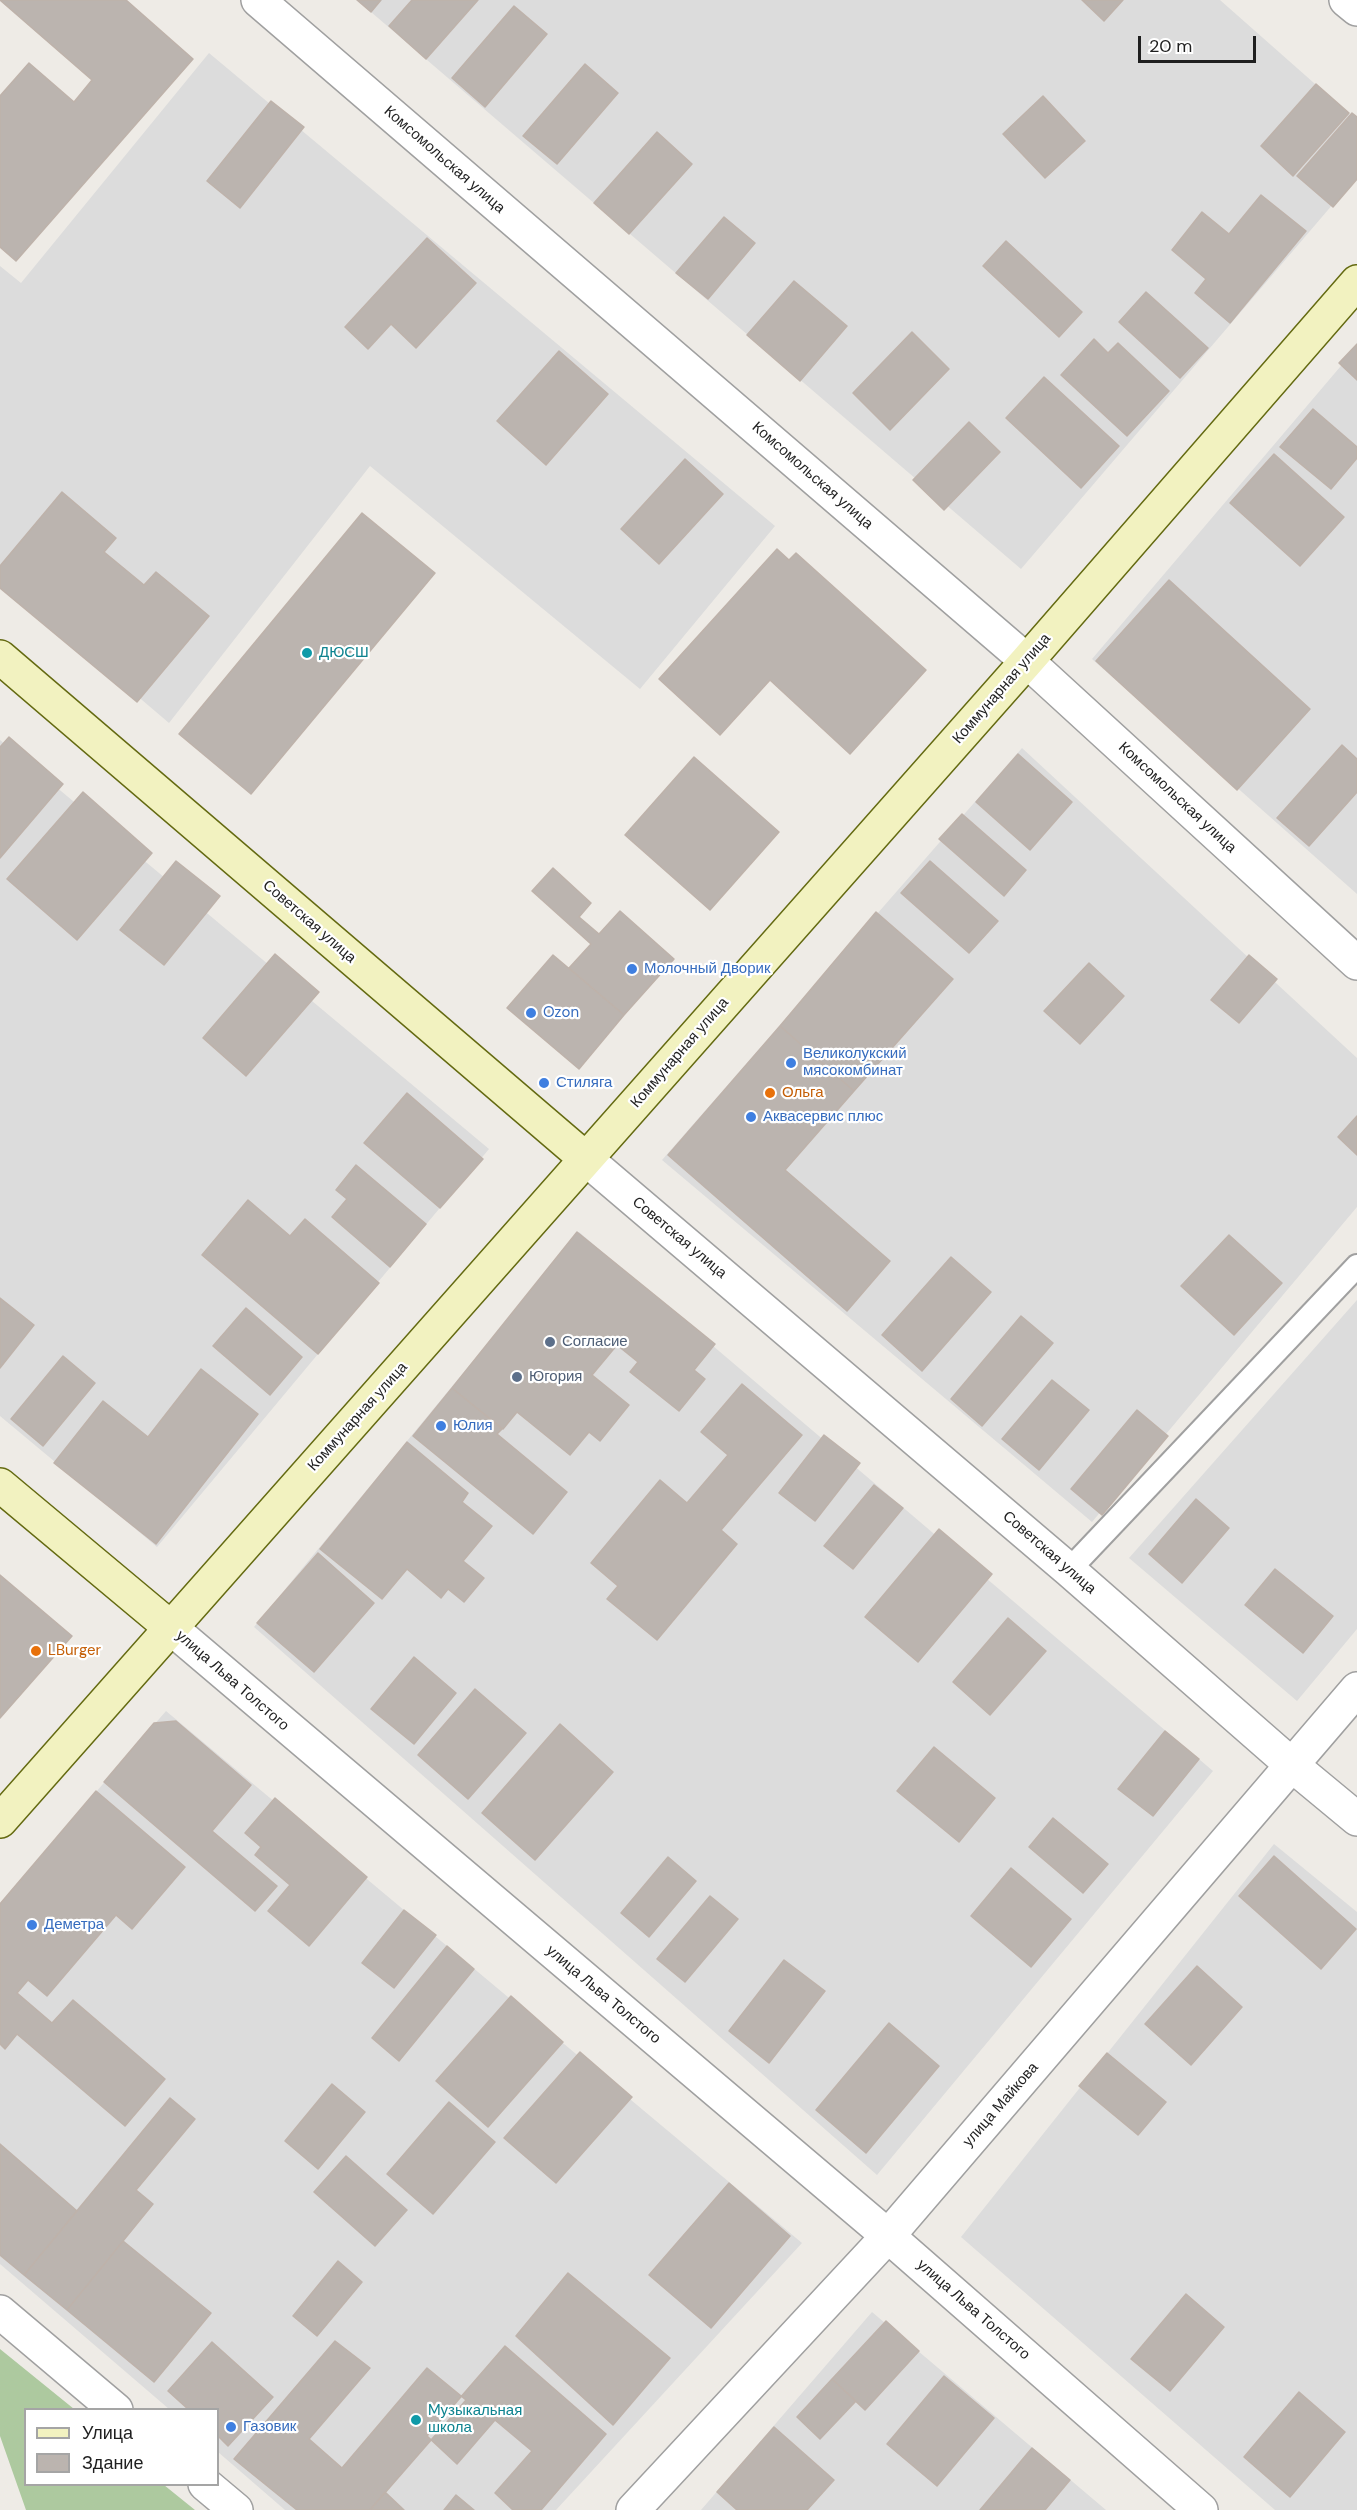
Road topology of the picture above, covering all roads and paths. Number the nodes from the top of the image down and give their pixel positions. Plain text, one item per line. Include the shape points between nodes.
1 (258, 0) edge
2 (1346, 0) edge
3 (1357, 9) edge
4 (1357, 282) edge
5 (0, 657) edge
6 (1027, 661) junction
7 (1357, 963) edge
8 (586, 1159) junction
9 (1357, 1266) edge
10 (0, 1485) edge
11 (1069, 1570) junction
12 (171, 1628) junction
13 (1357, 1689) edge
14 (1293, 1766) junction
15 (1357, 1819) edge
16 (0, 1821) edge
17 (888, 2236) junction
18 (0, 2312) edge
19 (115, 2408) edge
20 (207, 2486) edge
21 (236, 2510) edge
22 (633, 2510) edge
23 (1202, 2510) edge

1 - 6 street, Комсомольская улица
2 - 3 street
4 - 6 main road, Коммунарная улица
5 - 8 main road, Советская улица
6 - 7 street, Комсомольская улица
6 - 8 main road, Коммунарная улица
8 - 11 street, Советская улица
8 - 12 main road, Коммунарная улица
9 - 11 lane
10 - 12 main road, улица Льва Толстого
11 - 14 street, Советская улица
12 - 16 main road, Коммунарная улица
12 - 17 street, улица Льва Толстого
13 - 14 street, улица Майкова
14 - 15 street, Советская улица
14 - 17 street, улица Майкова
17 - 22 street, улица Майкова
17 - 23 street, улица Льва Толстого
18 - 19 street
20 - 21 street

